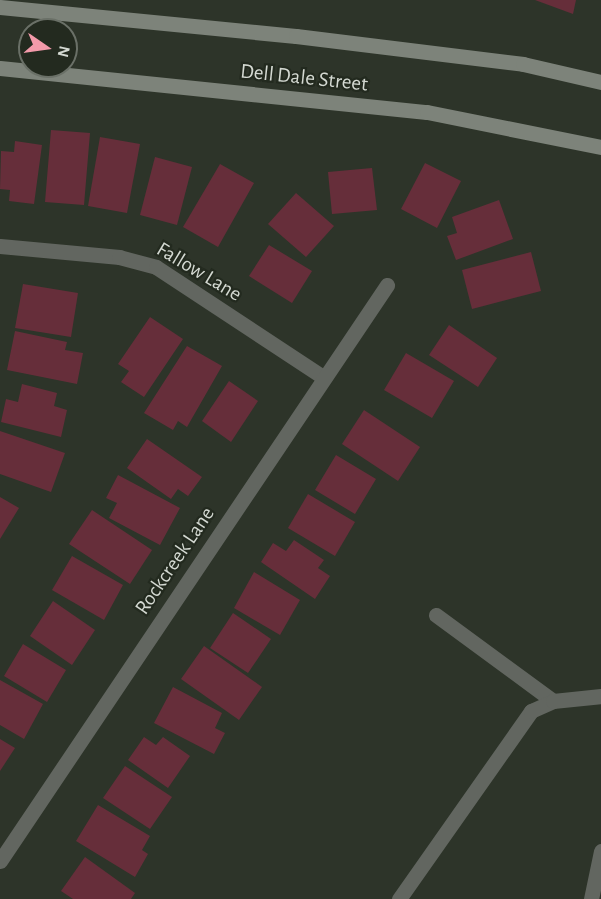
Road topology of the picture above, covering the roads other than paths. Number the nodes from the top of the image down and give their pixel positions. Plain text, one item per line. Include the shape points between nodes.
1 (0, 7) edge
2 (0, 68) edge
3 (601, 82) edge
4 (601, 147) edge
5 (0, 246) edge
6 (387, 285) dead end
7 (323, 378) junction
8 (436, 615) dead end
9 (601, 696) edge
10 (553, 700) junction
11 (601, 851) edge
12 (0, 861) edge
13 (399, 899) edge
14 (591, 899) edge

1 - 3 main road, Dell Dale Street via 307,37 523,64
2 - 4 main road, Dell Dale Street via 427,112
5 - 7 street, Fallow Lane via 119,256 156,267
6 - 7 street, Rockcreek Lane
7 - 12 street, Rockcreek Lane
8 - 10 street
9 - 10 street
10 - 13 street via 524,720
11 - 14 street

